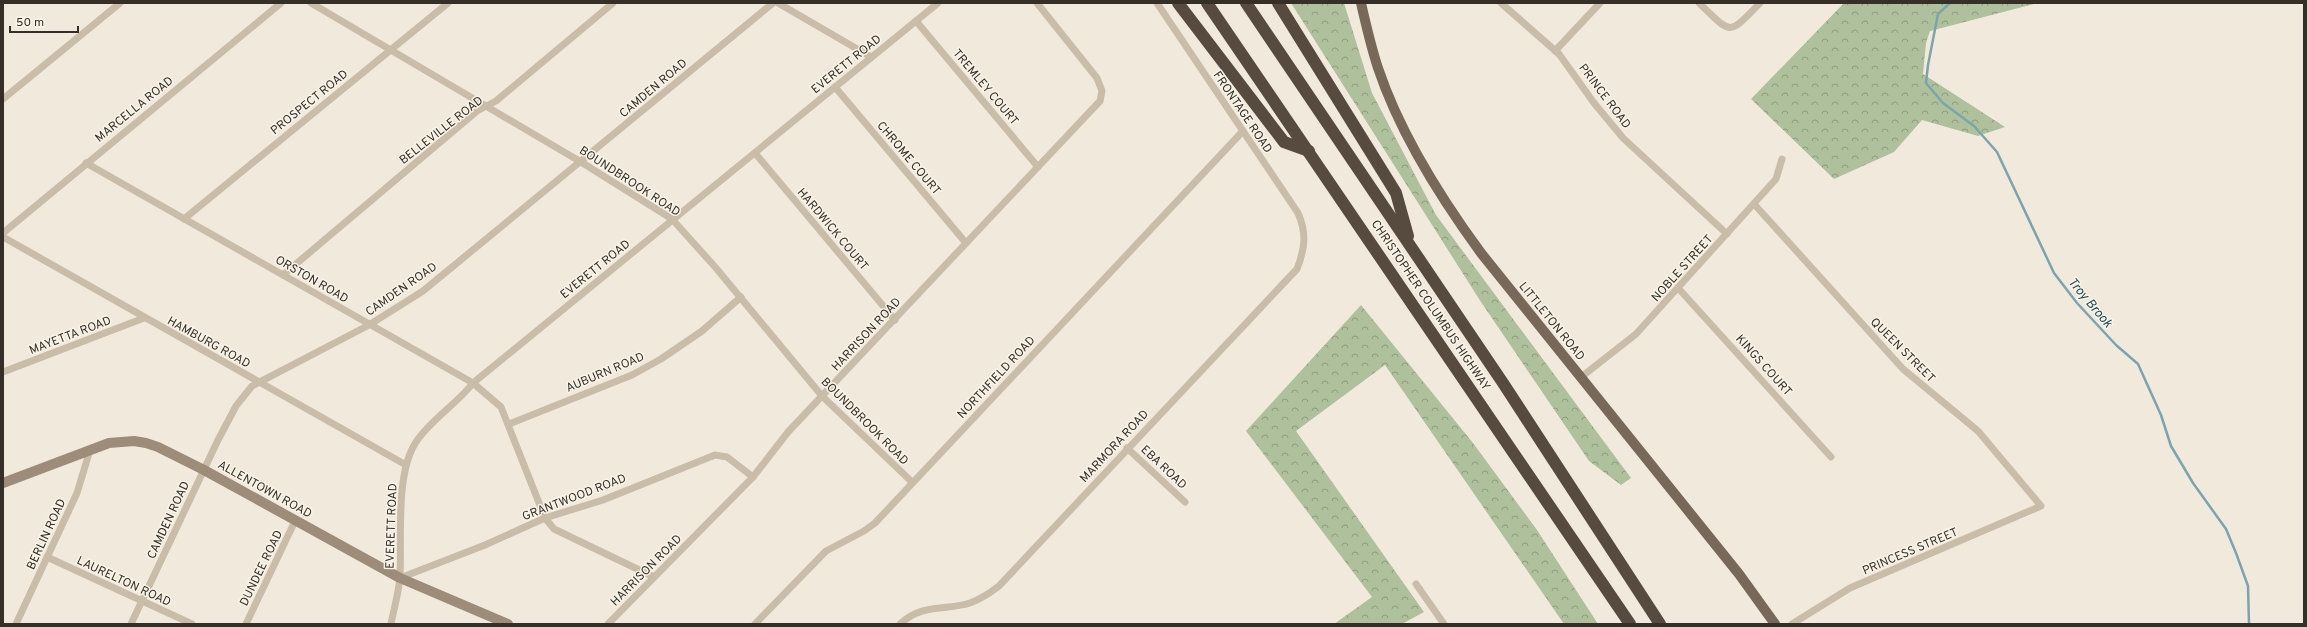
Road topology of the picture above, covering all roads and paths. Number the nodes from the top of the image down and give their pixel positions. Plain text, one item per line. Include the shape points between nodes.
1 (120, 3) edge
2 (281, 3) edge
3 (311, 3) edge
4 (448, 3) edge
5 (613, 3) edge
6 (773, 3) edge
7 (778, 3) edge
8 (938, 3) edge
9 (1037, 3) edge
10 (1157, 3) edge
11 (1178, 3) edge
12 (1208, 3) edge
13 (1246, 3) edge
14 (1278, 3) edge
15 (1362, 3) edge
16 (1501, 3) edge
17 (1600, 3) edge
18 (1699, 3) edge
19 (1760, 3) edge
20 (916, 21) junction
21 (391, 50) junction
22 (1555, 51) junction
23 (871, 57) junction
24 (835, 87) junction
25 (3, 99) edge
26 (486, 106) junction
27 (1243, 131) junction
28 (1309, 151) junction
29 (755, 153) junction
30 (1782, 159) dead end
31 (581, 162) junction
32 (86, 163) junction
33 (1038, 167) junction
34 (1754, 204) junction
35 (184, 219) junction
36 (672, 219) junction
37 (3, 233) edge
38 (1727, 234) junction
39 (1305, 235) joint
40 (3, 237) edge
41 (966, 243) junction
42 (1410, 245) junction
43 (283, 274) junction
44 (1679, 289) junction
45 (741, 297) junction
46 (144, 318) junction
47 (895, 320) junction
48 (369, 325) junction
49 (3, 372) edge
50 (1580, 378) junction
51 (259, 382) junction
52 (473, 383) junction
53 (822, 396) junction
54 (509, 424) junction
55 (1127, 448) junction
56 (90, 450) junction
57 (1831, 457) dead end
58 (406, 464) junction
59 (204, 470) junction
60 (753, 477) junction
61 (912, 482) junction
62 (3, 483) edge
63 (1185, 502) dead end
64 (2041, 506) joint
65 (545, 518) junction
66 (295, 521) junction
67 (47, 557) junction
68 (654, 577) junction
69 (400, 578) junction
70 (1416, 584) dead end
71 (142, 601) junction
72 (16, 624) edge
73 (131, 624) edge
74 (192, 624) edge
75 (246, 624) edge
76 (391, 624) edge
77 (508, 624) edge
78 (608, 624) edge
79 (755, 624) edge
80 (900, 624) edge
81 (1444, 624) edge
82 (1630, 624) edge
83 (1660, 624) edge
84 (1776, 624) edge
85 (1792, 624) edge

1 - 25 street
2 - 32 street, MARCELLA ROAD
3 - 21 street, BOUNDBROOK ROAD
4 - 21 street, PROSPECT ROAD
5 - 26 street, BELLEVILLE ROAD via 496,101
6 - 31 street, CAMDEN ROAD
7 - 23 street
8 - 20 street, EVERETT ROAD
9 - 33 street, HARRISON ROAD via 1097,78 1102,90 1100,101
10 - 27 street, FRONTAGE ROAD
11 - 28 highway via 1284,142
12 - 28 highway, CHRISTOPHER COLUMBUS HIGHWAY
13 - 42 highway, CHRISTOPHER COLUMBUS HIGHWAY
14 - 42 highway via 1396,193
15 - 50 main road, LITTLETON ROAD via 1378,70 1410,141 1436,188 1481,253
16 - 22 street, PRINCE ROAD
17 - 22 street
18 - 19 street via 1725,28 1731,29 1741,23
20 - 23 street, EVERETT ROAD
20 - 33 street, TREMLEY COURT
21 - 26 street, BOUNDBROOK ROAD
21 - 35 street, PROSPECT ROAD
22 - 38 street, PRINCE ROAD via 1623,138
23 - 24 street, EVERETT ROAD
24 - 29 street, EVERETT ROAD
24 - 41 street, CHROME COURT
26 - 31 street, BOUNDBROOK ROAD
26 - 43 street, BELLEVILLE ROAD
27 - 39 street, FRONTAGE ROAD via 1298,213
27 - 61 street, NORTHFIELD ROAD
28 - 82 highway, CHRISTOPHER COLUMBUS HIGHWAY
29 - 36 street, EVERETT ROAD
29 - 47 street, HARDWICK COURT
30 - 34 street, NOBLE STREET via 1776,179
31 - 36 street, BOUNDBROOK ROAD
31 - 48 street, CAMDEN ROAD via 423,291
32 - 35 street, ORSTON ROAD
32 - 37 street, MARCELLA ROAD
33 - 41 street, HARRISON ROAD
34 - 38 street, NOBLE STREET
34 - 64 street, QUEEN STREET via 1903,369 1978,430
35 - 43 street, ORSTON ROAD
36 - 45 street, BOUNDBROOK ROAD
36 - 52 street, EVERETT ROAD
38 - 44 street, NOBLE STREET
39 - 55 street, MARMORA ROAD via 1304,251 1296,270
40 - 46 street, HAMBURG ROAD
41 - 47 street, HARRISON ROAD
42 - 83 highway, CHRISTOPHER COLUMBUS HIGHWAY
43 - 48 street, ORSTON ROAD
44 - 50 street, NOBLE STREET via 1636,334
44 - 57 street, KINGS COURT
45 - 53 street, BOUNDBROOK ROAD
45 - 54 street, AUBURN ROAD via 702,331 632,375
46 - 49 street, MAYETTA ROAD
46 - 51 street, HAMBURG ROAD
47 - 53 street, HARRISON ROAD
48 - 51 street, CAMDEN ROAD
48 - 52 street, ORSTON ROAD
50 - 84 main road, LITTLETON ROAD via 1739,574
51 - 58 street, HAMBURG ROAD
51 - 59 street, CAMDEN ROAD via 252,386 236,406
52 - 54 street, ORSTON ROAD via 501,407
52 - 58 street, EVERETT ROAD via 417,441
53 - 60 street, HARRISON ROAD via 788,432
53 - 61 street, BOUNDBROOK ROAD
54 - 65 street, ORSTON ROAD
55 - 63 street, EBA ROAD
55 - 80 street, MARMORA ROAD via 999,586 969,603 918,612
56 - 59 street, ALLENTOWN ROAD via 121,441 146,443 158,446
56 - 62 street, ALLENTOWN ROAD
56 - 67 street, BERLIN ROAD via 77,493
58 - 69 street, EVERETT ROAD
59 - 66 street, ALLENTOWN ROAD
59 - 71 street, CAMDEN ROAD
60 - 65 street, GRANTWOOD ROAD via 727,457 715,455 603,500
60 - 68 street, HARRISON ROAD
61 - 79 street, NORTHFIELD ROAD via 864,531 826,551
64 - 85 street, PRINCESS STREET via 1850,588
65 - 68 street via 554,529
65 - 69 street, GRANTWOOD ROAD via 485,545
66 - 69 street, ALLENTOWN ROAD
66 - 75 street, DUNDEE ROAD
67 - 71 street, LAURELTON ROAD
67 - 72 street, BERLIN ROAD
68 - 78 street, HARRISON ROAD
69 - 76 street, EVERETT ROAD
69 - 77 street, ALLENTOWN ROAD
70 - 81 street
71 - 73 street, CAMDEN ROAD
71 - 74 street, LAURELTON ROAD

